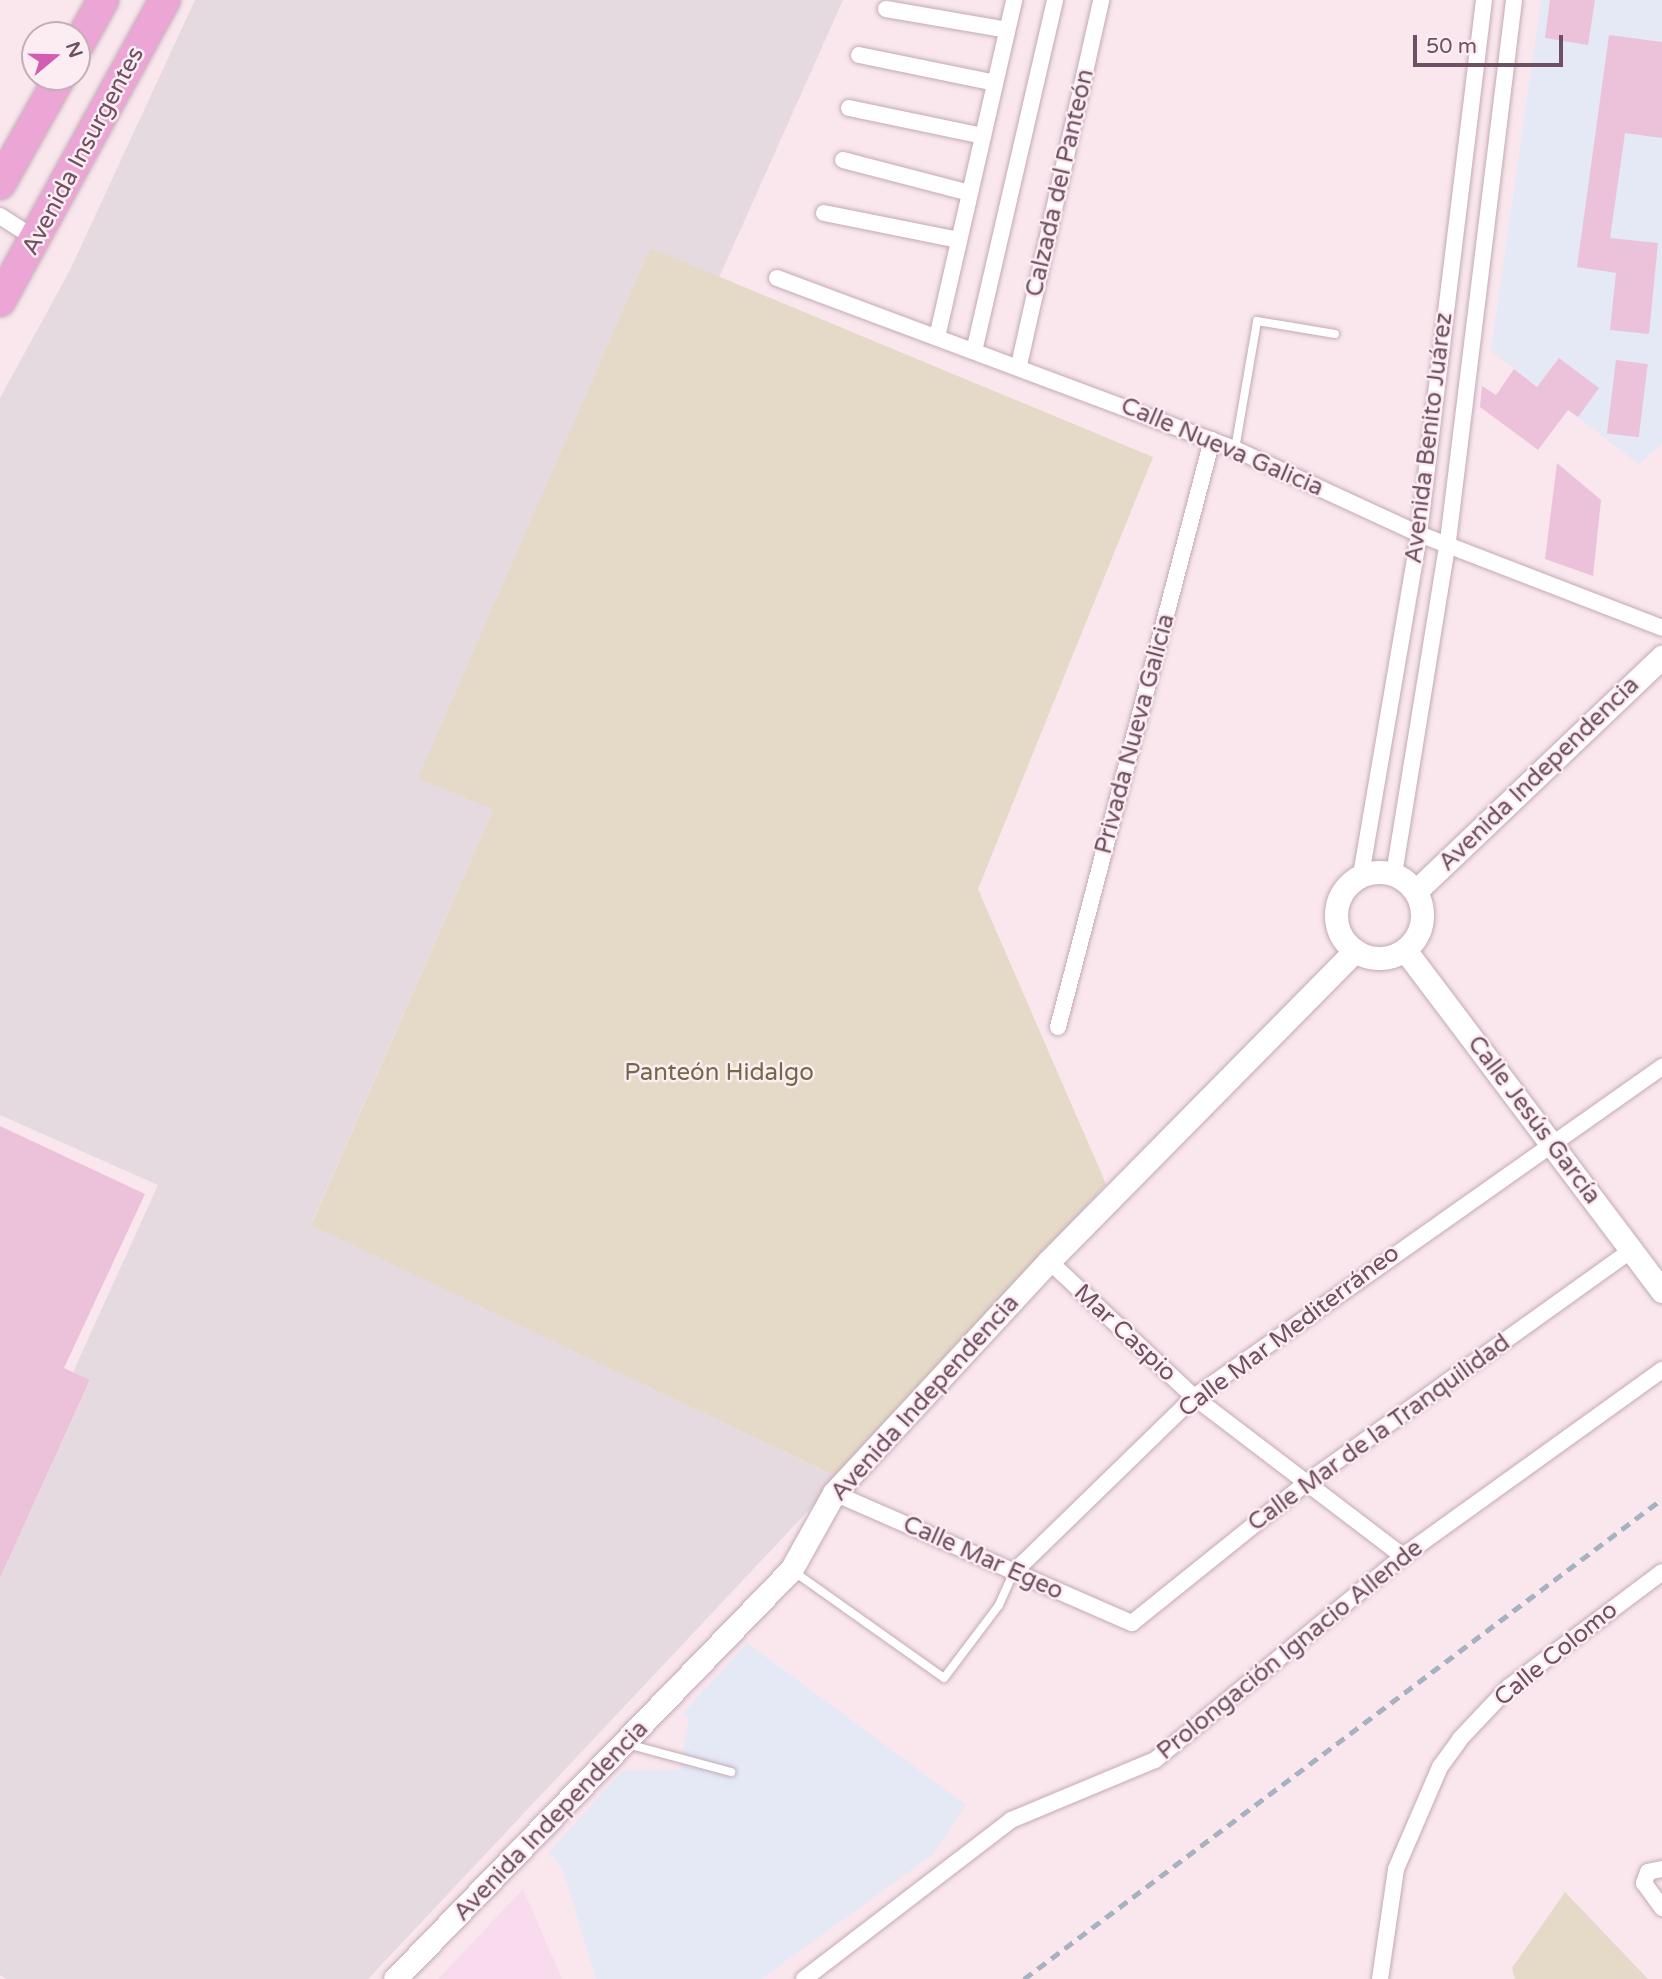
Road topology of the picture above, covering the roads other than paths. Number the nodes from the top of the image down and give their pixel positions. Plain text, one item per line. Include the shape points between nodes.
1 (103, 0) edge
2 (164, 0) edge
3 (1014, 0) edge
4 (1055, 0) edge
5 (1101, 0) edge
6 (1484, 0) edge
7 (1514, 0) edge
8 (886, 9) dead end
9 (91, 22) edge
10 (1007, 30) junction
11 (859, 55) dead end
12 (995, 83) junction
13 (52, 91) edge
14 (849, 108) dead end
15 (983, 136) junction
16 (843, 160) dead end
17 (0, 184) edge
18 (970, 193) junction
19 (824, 213) dead end
20 (0, 216) edge
21 (36, 239) junction
22 (959, 240) junction
23 (777, 278) dead end
24 (0, 301) edge
25 (938, 333) junction
26 (1335, 334) dead end
27 (975, 347) junction
28 (1019, 365) junction
29 (1212, 440) junction
30 (1235, 449) junction
31 (1419, 534) junction
32 (1448, 541) junction
33 (1662, 628) edge
34 (1662, 657) edge
35 (1394, 874) junction
36 (1361, 875) junction
37 (1416, 891) junction
38 (1405, 950) junction
39 (1355, 951) junction
40 (1058, 1027) dead end
41 (1662, 1067) edge
42 (1552, 1143) junction
43 (1630, 1250) junction
44 (1049, 1261) junction
45 (1662, 1292) edge
46 (1662, 1370) edge
47 (1194, 1397) junction
48 (1306, 1483) junction
49 (834, 1493) junction
50 (1403, 1556) junction
51 (791, 1570) junction
52 (1014, 1572) junction
53 (1662, 1572) edge
54 (1132, 1623) joint
55 (626, 1744) junction
56 (731, 1772) dead end
57 (1662, 1869) edge
58 (1662, 1908) edge
59 (395, 1979) edge
60 (804, 1979) edge
61 (1380, 1979) edge

1 - 9 highway
2 - 21 highway, Avenida Insurgentes
3 - 10 street
4 - 27 street, Calzada del Panteón
5 - 28 street, Calzada del Panteón
6 - 31 street, Avenida Benito Juárez
7 - 32 street, Avenida Benito Juárez
8 - 10 street
10 - 12 street
11 - 12 street
12 - 15 street
13 - 17 highway
14 - 15 street
15 - 18 street
16 - 18 street
18 - 22 street
19 - 22 street
20 - 21 street
21 - 24 highway, Avenida Insurgentes
22 - 25 street
23 - 25 street, Calle Nueva Galicia
25 - 27 street, Calle Nueva Galicia
26 - 30 lane via 1257,321
27 - 28 street, Calle Nueva Galicia
28 - 29 street, Calle Nueva Galicia
29 - 30 street, Calle Nueva Galicia
29 - 40 street, Privada Nueva Galicia
30 - 31 street, Calle Nueva Galicia
31 - 32 street, Calle Nueva Galicia
31 - 36 street, Avenida Benito Juárez
32 - 33 street, Calle Nueva Galicia
32 - 35 street, Avenida Benito Juárez
34 - 37 main road, Avenida Independencia
35 - 36 main road
35 - 37 main road
36 - 39 main road via 1342,892 1336,918
37 - 38 main road via 1420,929
38 - 39 main road via 1380,958
38 - 42 main road, Calle Jesús García
39 - 44 main road, Avenida Independencia
41 - 42 street, Calle Mar Mediterráneo
42 - 43 main road, Calle Jesús García
42 - 47 street, Calle Mar Mediterráneo
43 - 45 main road, Calle Jesús García
43 - 48 street, Calle Mar de la Tranquilidad
44 - 47 street, Mar Caspio
44 - 49 main road, Avenida Independencia
46 - 50 street, Prolongación Ignacio Allende
47 - 48 street, Mar Caspio
47 - 52 street, Calle Mar Mediterráneo
48 - 50 street, Mar Caspio
48 - 54 street, Calle Mar de la Tranquilidad
49 - 51 main road, Avenida Independencia
49 - 52 street, Calle Mar Egeo
50 - 60 street, Prolongación Ignacio Allende via 1155,1760 1010,1820
51 - 52 lane via 944,1678 999,1605
51 - 55 main road, Avenida Independencia
52 - 54 street, Calle Mar Egeo
53 - 61 street, Calle Colomo via 1519,1678 1460,1739 1440,1767 1396,1869
55 - 56 lane
55 - 59 main road, Avenida Independencia
57 - 58 street via 1648,1872 1644,1883

